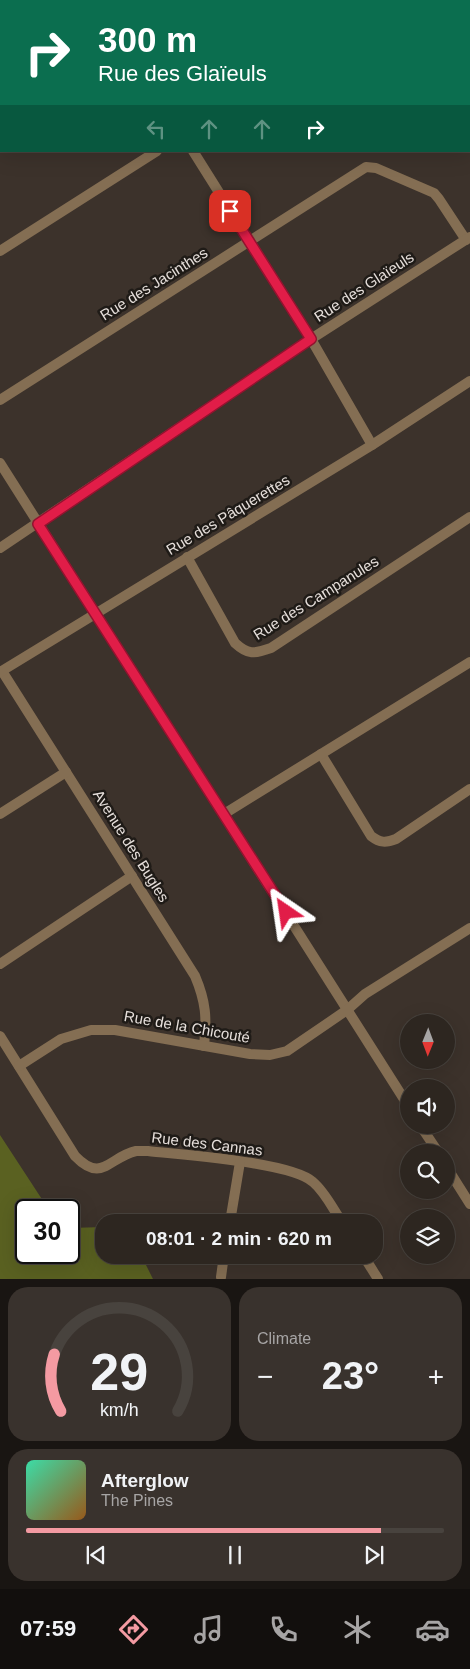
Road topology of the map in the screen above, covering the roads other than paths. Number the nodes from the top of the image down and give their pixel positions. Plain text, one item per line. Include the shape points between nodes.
1 (155, 152) edge
2 (194, 152) edge
3 (468, 238) edge
4 (249, 241) junction
5 (0, 251) edge
6 (311, 339) junction
7 (470, 381) edge
8 (0, 400) edge
9 (372, 445) junction
10 (0, 463) edge
11 (470, 517) edge
12 (38, 524) junction
13 (0, 548) edge
14 (186, 557) junction
15 (95, 614) junction
16 (470, 662) edge
17 (1, 672) edge
18 (321, 754) junction
19 (66, 772) junction
20 (470, 789) edge
21 (0, 814) edge
22 (224, 814) junction
23 (132, 876) junction
24 (470, 928) edge
25 (0, 964) edge
26 (347, 1010) junction
27 (0, 1036) edge
28 (204, 1046) junction
29 (19, 1066) junction
30 (400, 1093) edge
31 (240, 1162) junction
32 (455, 1176) edge
33 (466, 1188) edge
34 (470, 1204) edge
35 (231, 1214) edge
36 (336, 1214) edge
37 (223, 1264) edge
38 (369, 1264) edge
39 (221, 1277) dead end
40 (378, 1279) edge

1 - 5 street
2 - 4 street
3 - 4 street, Rue des Jacinthes via 434,193 376,168 366,167
3 - 6 street, Rue des Glaïeuls
4 - 6 street
4 - 8 street, Rue des Jacinthes
6 - 9 street
6 - 12 street, Rue des Glaïeuls
7 - 9 street, Rue des Pâquerettes
9 - 14 street, Rue des Pâquerettes
10 - 12 street
11 - 14 street, Rue des Campanules via 271,648 251,653 235,642
12 - 13 street, Rue des Glaïeuls
12 - 15 street
14 - 15 street, Rue des Pâquerettes
15 - 17 street, Rue des Pâquerettes
15 - 22 street
16 - 18 street
17 - 19 street, Avenue des Bugles
18 - 20 street via 371,836 384,842 396,838
18 - 22 street
19 - 21 street
19 - 23 street, Avenue des Bugles
22 - 26 street
23 - 25 street
23 - 28 street, Avenue des Bugles via 195,976 206,1009
24 - 26 street, Rue de la Chicouté via 365,994
26 - 28 street, Rue de la Chicouté via 287,1051 263,1055
26 - 30 street
27 - 29 street, Rue des Cannas
28 - 29 street, Rue de la Chicouté via 115,1030 91,1030 61,1040
29 - 31 street, Rue des Cannas via 75,1156 92,1169 102,1168 137,1151
31 - 35 street
31 - 36 street, Rue des Cannas via 302,1175 314,1182
32 - 33 street
33 - 34 street
37 - 39 street
38 - 40 street

